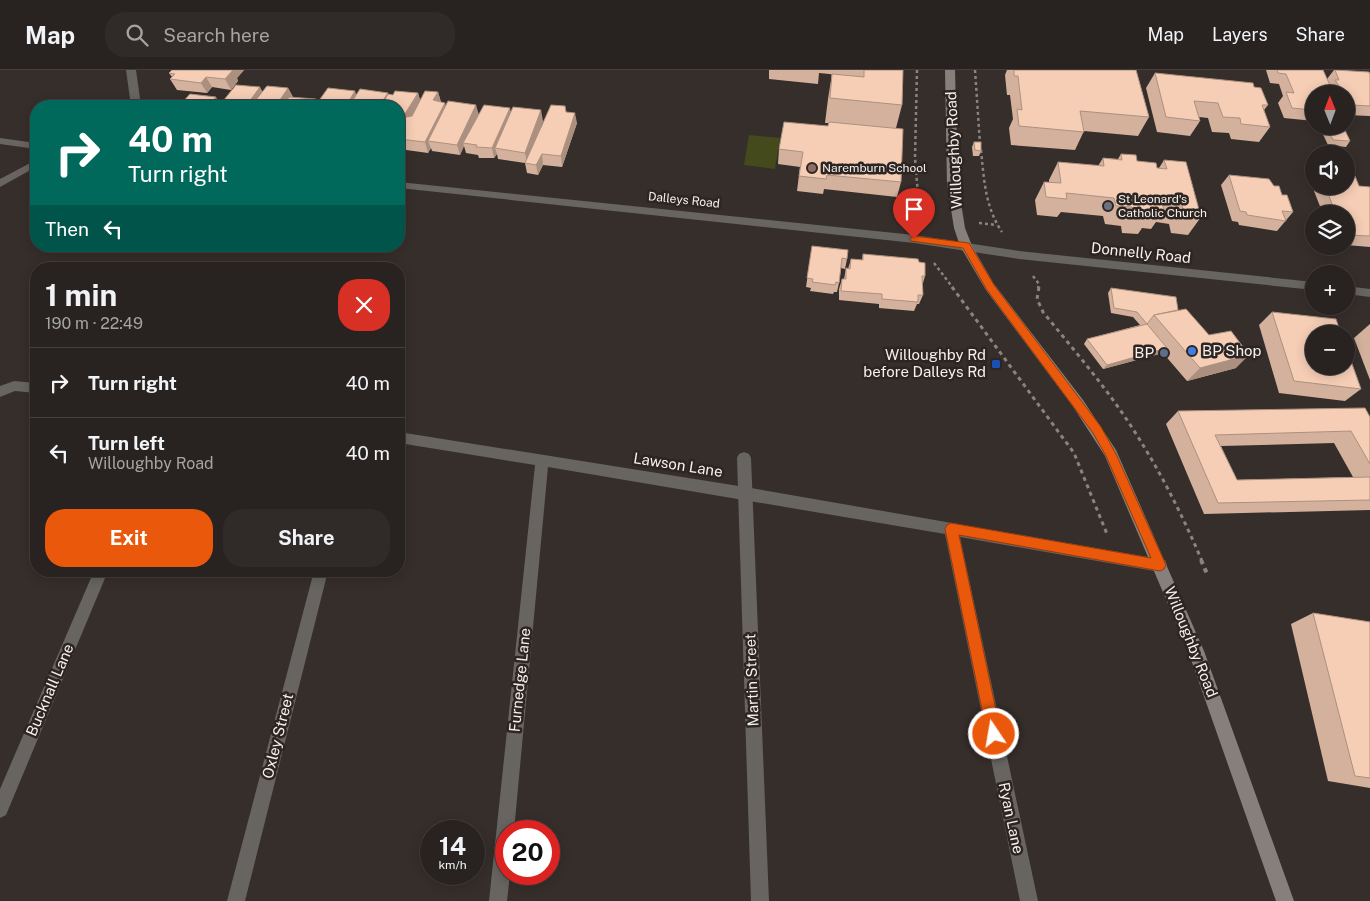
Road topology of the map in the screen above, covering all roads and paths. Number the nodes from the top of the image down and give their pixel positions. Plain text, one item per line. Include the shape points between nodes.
1 (131, 70) edge
2 (917, 70) edge
3 (950, 70) edge
4 (975, 70) edge
5 (135, 100) edge
6 (0, 141) edge
7 (30, 145) edge
8 (30, 166) edge
9 (0, 184) edge
10 (405, 187) edge
11 (920, 218) dead end
12 (986, 224) dead end
13 (997, 225) junction
14 (1004, 234) dead end
15 (966, 246) junction
16 (930, 259) dead end
17 (1039, 284) dead end
18 (1305, 285) edge
19 (1355, 291) edge
20 (1370, 293) edge
21 (30, 387) edge
22 (0, 392) edge
23 (405, 438) edge
24 (744, 458) dead end
25 (542, 460) junction
26 (745, 493) junction
27 (951, 529) junction
28 (1117, 558) junction
29 (1160, 565) junction
30 (1208, 576) dead end
31 (98, 577) edge
32 (319, 577) edge
33 (0, 809) edge
34 (236, 901) edge
35 (498, 901) edge
36 (760, 901) edge
37 (1029, 901) edge
38 (1285, 901) edge

1 - 5 street
2 - 11 path via 915,158
3 - 15 main road, Willoughby Road via 954,200
4 - 13 path via 984,190
6 - 7 street
8 - 9 lane
10 - 15 street, Dalleys Road
12 - 13 path
13 - 14 path
15 - 18 street, Donnelly Road
15 - 29 main road, Willoughby Road via 990,287 1097,430 1111,454
16 - 28 path via 1074,453
17 - 30 path via 1038,299 1043,312 1117,405 1157,467
19 - 20 street
21 - 22 street via 14,386
23 - 25 street, Lawson Lane
24 - 26 street, Martin Street
25 - 26 street, Lawson Lane
25 - 35 street, Furnedge Lane
26 - 27 street, Lawson Lane
26 - 36 street, Martin Street
27 - 28 street, Lawson Lane
27 - 37 street, Ryan Lane
28 - 29 street, Lawson Lane
29 - 38 main road, Willoughby Road via 1196,651
31 - 33 street, Bucknall Lane
32 - 34 street, Oxley Street

